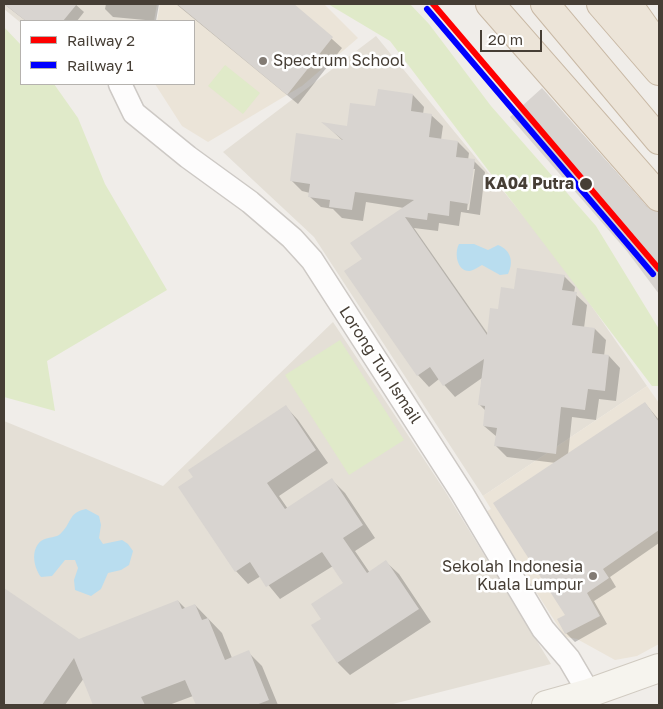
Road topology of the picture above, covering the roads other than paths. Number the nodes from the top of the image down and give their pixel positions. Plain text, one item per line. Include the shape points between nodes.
1 (490, 4) edge
2 (545, 4) edge
3 (601, 4) edge
4 (628, 4) edge
5 (659, 48) edge
6 (659, 71) edge
7 (120, 85) edge
8 (659, 140) edge
9 (659, 197) edge
10 (659, 668) edge
11 (590, 693) junction
12 (546, 705) edge

1 - 9 highway
2 - 8 highway
3 - 6 highway
4 - 5 highway
7 - 11 street, Lorong Tun Ismail via 134,114 250,202 312,260 462,493 543,629
10 - 11 street
11 - 12 street

